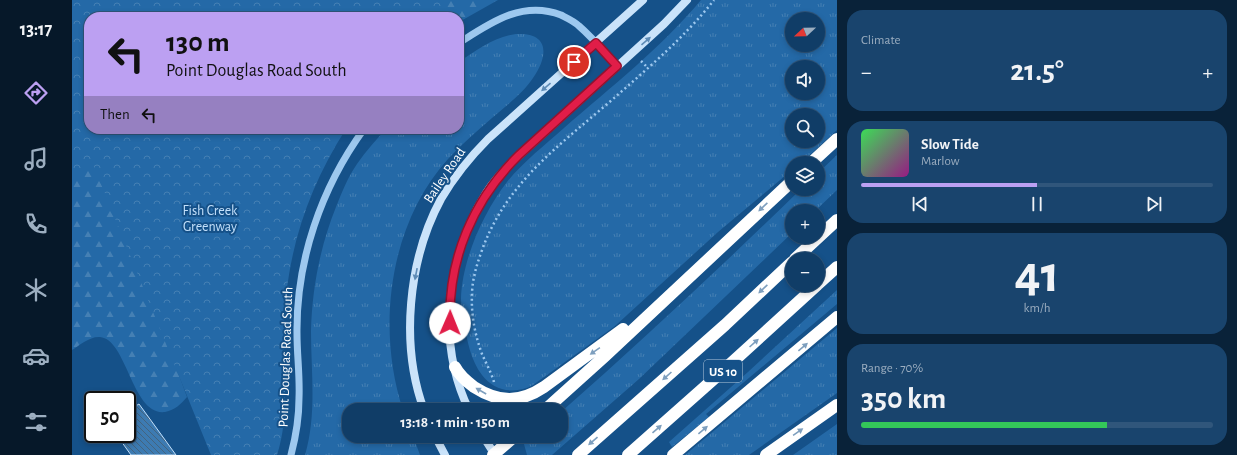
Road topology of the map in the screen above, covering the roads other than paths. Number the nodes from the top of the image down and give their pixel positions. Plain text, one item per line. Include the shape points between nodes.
1 (643, 0) edge
2 (687, 0) edge
3 (464, 40) edge
4 (596, 43) junction
5 (617, 66) junction
6 (361, 134) edge
7 (837, 139) edge
8 (819, 156) edge
9 (785, 187) edge
10 (837, 220) edge
11 (803, 252) edge
12 (837, 266) edge
13 (785, 269) edge
14 (825, 278) edge
15 (810, 292) edge
16 (671, 294) junction
17 (837, 317) edge
18 (455, 367) junction
19 (422, 403) edge
20 (467, 403) edge
21 (552, 403) edge
22 (837, 405) edge
23 (439, 443) edge
24 (487, 443) edge
25 (507, 443) edge
26 (291, 455) edge
27 (445, 455) edge
28 (494, 455) edge
29 (578, 455) edge
30 (628, 455) edge
31 (673, 455) edge
32 (766, 455) edge

1 - 4 main road, Bailey Road
5 -> 2 main road
3 - 4 street via 508,15 537,9 572,21
4 - 5 street
4 -> 19 main road, Bailey Road via 482,145 465,164 438,206 420,255 411,308 413,366
5 - 18 main road via 511,162 478,206 462,243 452,280 450,331
6 - 26 street, Point Douglas Road South via 330,185 314,225 304,262 297,333 298,413
7 - 8 highway
9 -> 16 highway
10 - 11 highway
12 - 14 highway, US 10
13 -> 29 highway, US 10
30 -> 15 highway, US 10
16 -> 18 highway via 583,359 527,396 511,399 491,396 466,381
16 - 21 highway
31 -> 17 highway
18 - 20 main road
32 -> 22 highway
23 - 27 main road
24 - 28 main road
25 - 28 highway

